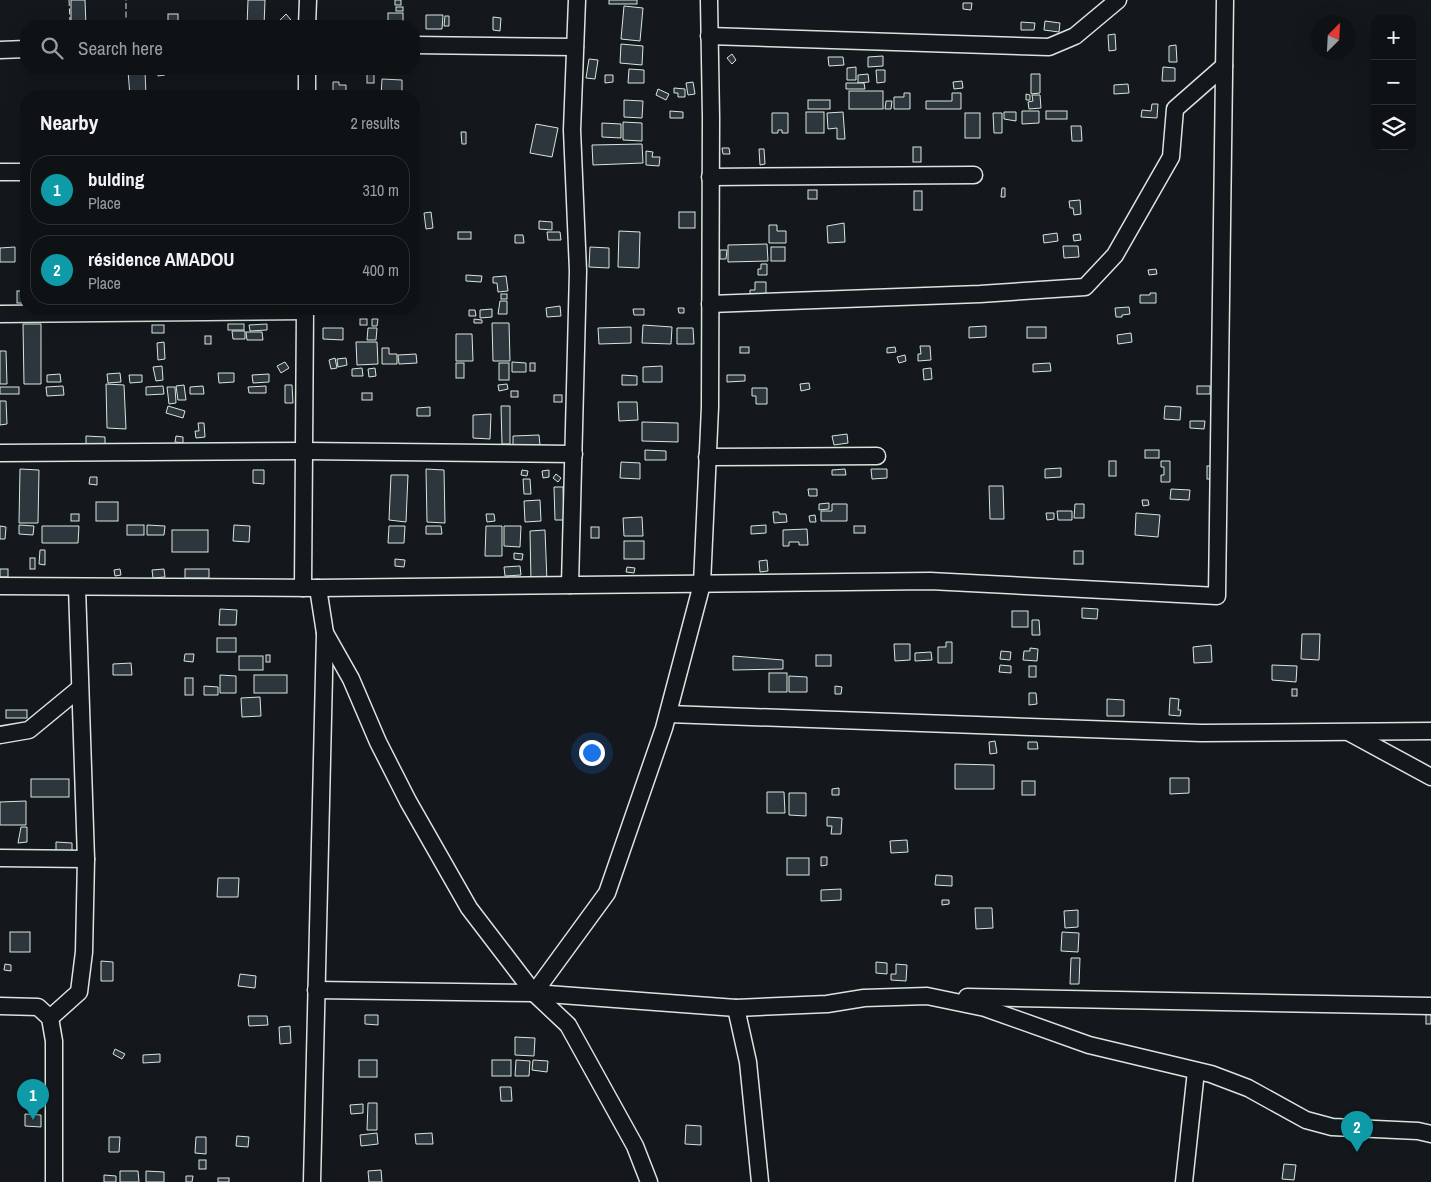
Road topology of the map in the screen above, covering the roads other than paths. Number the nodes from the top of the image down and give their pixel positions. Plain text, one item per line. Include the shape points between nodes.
1 (308, 0) edge
2 (577, 0) edge
3 (709, 0) edge
4 (1118, 0) edge
5 (1225, 0) edge
6 (1099, 8) edge
7 (307, 20) edge
8 (709, 36) junction
9 (420, 45) edge
10 (575, 48) junction
11 (20, 49) edge
12 (0, 50) edge
13 (1224, 66) junction
14 (307, 75) edge
15 (307, 90) edge
16 (0, 172) edge
17 (20, 172) edge
18 (974, 174) dead end
19 (710, 177) junction
20 (710, 304) junction
21 (0, 314) edge
22 (20, 314) edge
23 (305, 315) edge
24 (304, 452) junction
25 (0, 453) edge
26 (574, 454) junction
27 (877, 456) dead end
28 (707, 457) junction
29 (702, 584) junction
30 (570, 585) junction
31 (0, 586) edge
32 (77, 586) junction
33 (310, 588) junction
34 (325, 633) junction
35 (80, 688) junction
36 (668, 714) junction
37 (1431, 731) edge
38 (1348, 732) junction
39 (0, 736) edge
40 (1431, 777) edge
41 (0, 858) edge
42 (86, 859) junction
43 (316, 990) junction
44 (534, 993) junction
45 (927, 996) junction
46 (0, 1006) edge
47 (1431, 1006) edge
48 (736, 1008) junction
49 (50, 1018) junction
50 (1196, 1071) junction
51 (1431, 1134) edge
52 (54, 1182) edge
53 (312, 1182) edge
54 (649, 1182) edge
55 (760, 1182) edge
56 (1184, 1182) edge

1 - 7 street
2 - 10 street
3 - 8 street
4 - 6 street
5 - 13 street
6 - 8 street via 1075,36 1049,47
8 - 19 street
9 - 10 street
10 - 26 street via 572,130 578,271
11 - 12 street
13 - 20 street via 1175,109 1171,157 1115,255 1085,287
13 - 29 street via 1217,596 930,581
14 - 15 street
16 - 17 street
18 - 19 street
19 - 20 street
20 - 28 street
21 - 22 street
23 - 24 street
24 - 25 street
24 - 26 street
24 - 33 street
26 - 30 street
27 - 28 street
28 - 29 street
29 - 30 street
29 - 36 street
30 - 33 street
31 - 32 street
32 - 33 street
32 - 35 street
33 - 34 street
34 - 43 street
34 - 44 street via 351,679 408,801 469,908
35 - 39 street via 29,730
35 - 42 street
36 - 38 street via 1201,733
36 - 44 street via 607,893
37 - 38 street
38 - 40 street
41 - 42 street
42 - 49 street via 80,992
43 - 44 street
43 - 53 street
44 - 48 street
44 - 54 street via 568,1025 634,1146
45 - 47 street
45 - 48 street
45 - 50 street via 985,1008 1089,1045
46 - 49 street via 38,1007
48 - 55 street via 748,1062
49 - 52 street via 54,1041
50 - 51 street via 1248,1088 1306,1120 1332,1127
50 - 56 street

